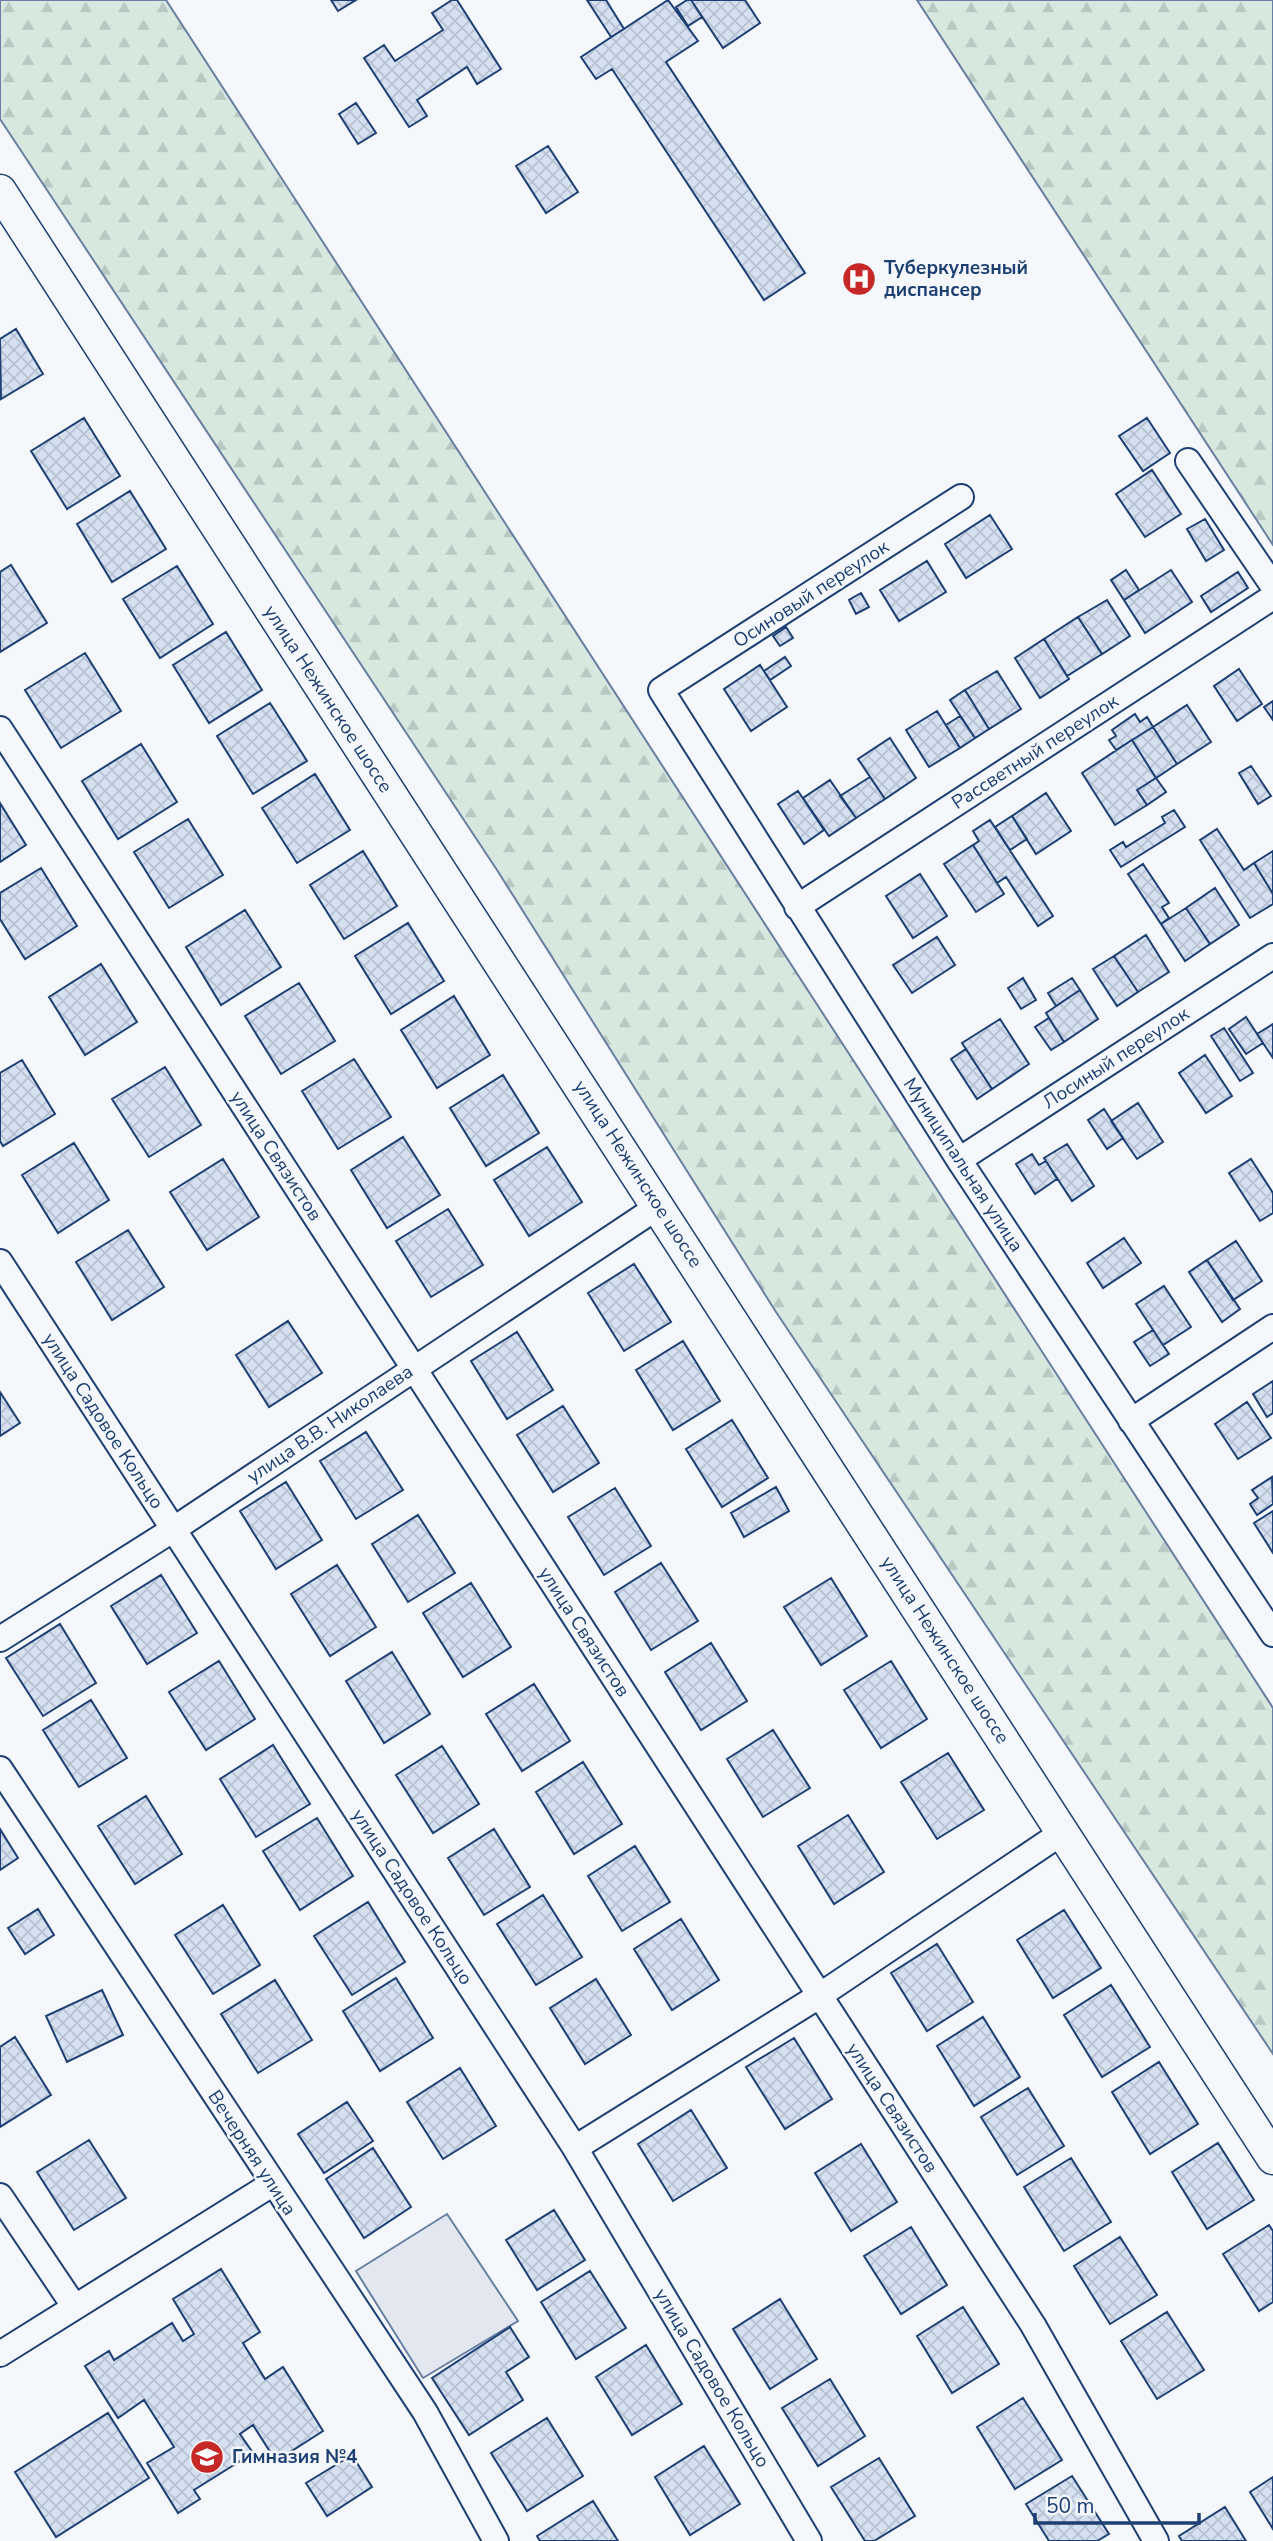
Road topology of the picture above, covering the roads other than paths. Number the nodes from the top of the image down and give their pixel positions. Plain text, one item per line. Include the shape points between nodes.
1 (0, 191) edge
2 (1188, 461) dead end
3 (961, 497) dead end
4 (1273, 586) edge
5 (1273, 597) edge
6 (661, 690) joint
7 (0, 729) edge
8 (797, 907) junction
9 (1273, 956) edge
10 (959, 1160) junction
11 (659, 1206) junction
12 (0, 1262) edge
13 (1273, 1327) edge
14 (413, 1368) junction
15 (1132, 1421) junction
16 (174, 1529) junction
17 (1273, 1634) edge
18 (0, 1639) edge
19 (0, 1769) edge
20 (1063, 1832) junction
21 (819, 1996) junction
22 (575, 2148) junction
23 (1273, 2158) edge
24 (272, 2184) junction
25 (0, 2196) edge
26 (74, 2306) junction
27 (0, 2354) edge
28 (496, 2541) edge
29 (809, 2541) edge
30 (1156, 2541) edge

1 - 11 main road, улица Нежинское шоссе
2 - 4 street
3 - 6 street, Осиновый переулок
5 - 8 street, Рассветный переулок
6 - 8 street, Муниципальная улица
7 - 14 street, улица Связистов
8 - 10 street, Муниципальная улица
9 - 10 street, Лосиный переулок
10 - 15 street, Муниципальная улица
11 - 14 street, улица В.В. Николаева
11 - 20 main road, улица Нежинское шоссе
12 - 16 street, улица Садовое Кольцо
13 - 15 street
14 - 16 street, улица В.В. Николаева
14 - 21 street, улица Связистов
15 - 17 street, Муниципальная улица
16 - 18 street, улица В.В. Николаева
16 - 22 street, улица Садовое Кольцо
19 - 24 street, Вечерняя улица
20 - 21 street
20 - 23 main road, улица Нежинское шоссе
21 - 22 street
21 - 30 street, улица Связистов via 1033,2325
22 - 29 street, улица Садовое Кольцо
24 - 26 street
24 - 28 street, Вечерняя улица via 425,2412
25 - 26 street
26 - 27 street

